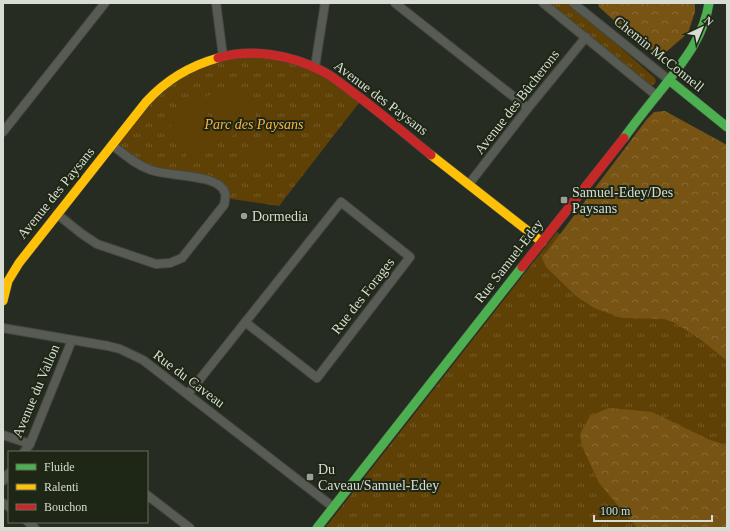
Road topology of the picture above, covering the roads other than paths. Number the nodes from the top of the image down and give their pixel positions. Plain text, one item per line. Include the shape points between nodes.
1 (105, 3) edge
2 (216, 3) edge
3 (325, 3) edge
4 (395, 3) edge
5 (543, 3) edge
6 (573, 3) edge
7 (709, 3) edge
8 (586, 37) junction
9 (223, 56) junction
10 (315, 67) junction
11 (669, 80) junction
12 (657, 96) junction
13 (528, 108) junction
14 (727, 127) edge
15 (3, 132) edge
16 (112, 146) junction
17 (469, 184) junction
18 (57, 214) junction
19 (542, 242) junction
20 (3, 301) edge
21 (246, 322) junction
22 (3, 328) edge
23 (72, 340) junction
24 (188, 394) junction
25 (3, 435) edge
26 (30, 444) junction
27 (25, 451) edge
28 (148, 496) edge
29 (333, 507) junction
30 (190, 528) edge
31 (316, 528) edge

1 - 15 street
2 - 9 street
3 - 10 street
4 - 13 street
5 - 8 street
6 - 11 street, Chemin McConnell
7 - 11 street, Rue Samuel-Edey via 707,21 701,35
8 - 12 street
8 - 13 street, Avenue des Bûcherons
9 - 10 street, Avenue des Paysans via 264,54 296,60
9 - 16 street, Avenue des Paysans via 185,70 170,80 142,107
10 - 17 street, Avenue des Paysans via 362,99
11 - 12 street, Rue Samuel-Edey
11 - 14 street, Chemin McConnell
12 - 19 street, Rue Samuel-Edey
13 - 17 street, Avenue des Bûcherons
16 - 18 street, Avenue des Paysans
16 - 18 street via 152,171 210,179 225,191 224,205 182,258 170,263 156,264 97,244
17 - 19 street, Avenue des Paysans
18 - 20 street, Avenue des Paysans via 18,263 5,288
19 - 29 street, Rue Samuel-Edey
21 - 21 street, Rue des Forages via 341,202 410,257 316,378
21 - 24 street, Rue des Forages
22 - 23 street, Rue du Caveau
23 - 24 street, Rue du Caveau via 108,346 132,354 154,367
23 - 26 street, Avenue du Vallon
24 - 29 street, Rue du Caveau
25 - 26 street
26 - 27 street, Avenue du Vallon
28 - 30 street
29 - 31 street, Rue Samuel-Edey

